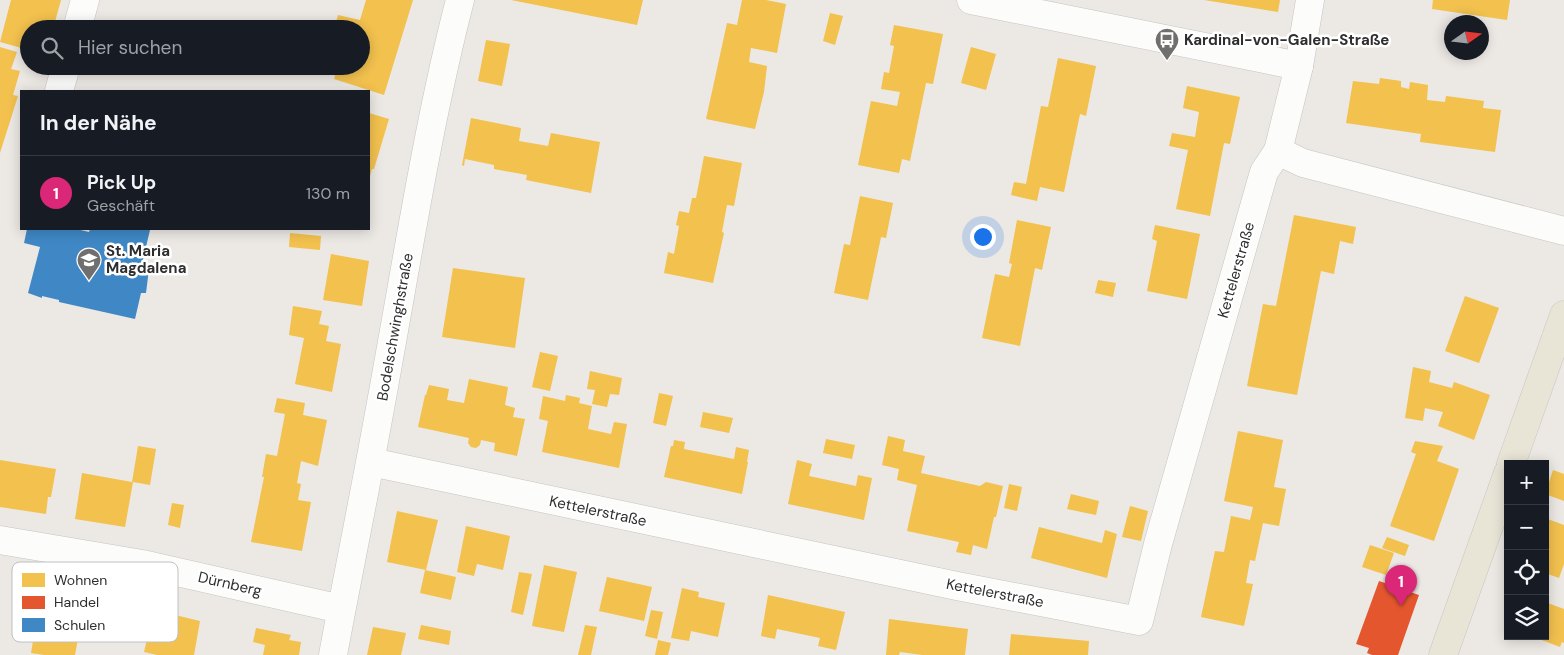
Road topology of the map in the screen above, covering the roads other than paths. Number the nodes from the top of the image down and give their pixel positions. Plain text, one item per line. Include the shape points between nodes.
1 (85, 0) edge
2 (460, 0) edge
3 (1310, 0) edge
4 (982, 1) edge
5 (79, 20) edge
6 (1299, 66) junction
7 (63, 75) edge
8 (59, 90) edge
9 (1278, 151) junction
10 (1564, 231) edge
11 (1564, 315) edge
12 (1512, 460) edge
13 (371, 462) junction
14 (1504, 484) edge
15 (0, 540) edge
16 (130, 562) edge
17 (178, 572) edge
18 (341, 609) junction
19 (333, 655) edge
20 (1443, 655) edge

1 - 5 street
2 - 13 street, Bodelschwinghstraße via 427,144
3 - 6 street
4 - 6 street
6 - 9 street
7 - 8 street
9 - 10 street via 1303,164
9 - 13 street, Kettelerstraße via 1264,172 1138,621 956,586
11 - 12 main road
13 - 18 street, Bodelschwinghstraße
14 - 20 main road
15 - 16 street, Dürnberg
17 - 18 street, Dürnberg
18 - 19 street, Bodelschwinghstraße

